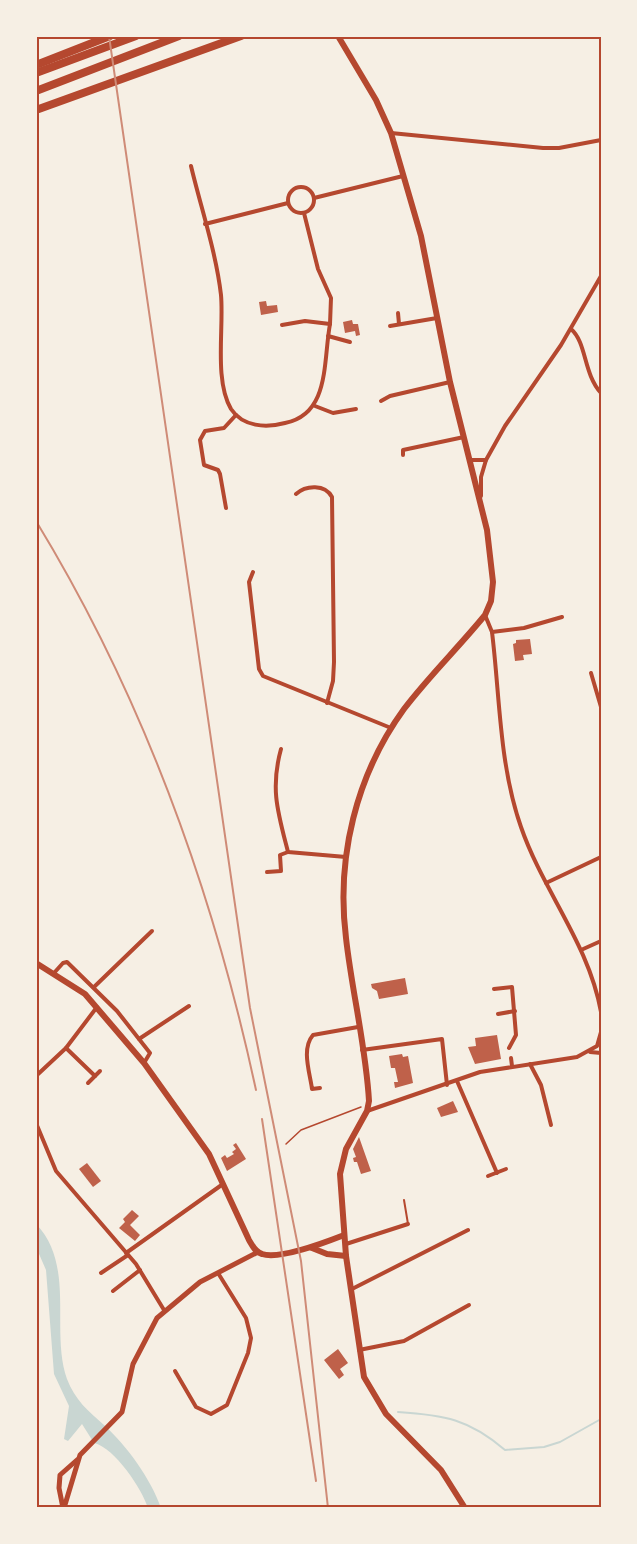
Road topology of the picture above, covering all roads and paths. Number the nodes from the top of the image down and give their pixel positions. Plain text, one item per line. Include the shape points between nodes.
1 (110, 36) edge
2 (136, 36) edge
3 (179, 36) edge
4 (241, 36) edge
5 (338, 36) edge
6 (87, 49) junction
7 (36, 65) edge
8 (36, 73) edge
9 (36, 91) edge
10 (36, 110) edge
11 (391, 134) junction
12 (601, 140) edge
13 (191, 166) dead end
14 (403, 176) junction
15 (314, 198) junction
16 (288, 203) junction
17 (304, 213) junction
18 (205, 224) junction
19 (601, 276) edge
20 (398, 313) dead end
21 (437, 318) junction
22 (330, 324) junction
23 (399, 324) junction
24 (282, 325) dead end
25 (390, 326) dead end
26 (571, 329) junction
27 (327, 336) junction
28 (350, 342) dead end
29 (450, 382) junction
30 (601, 393) edge
31 (381, 401) dead end
32 (315, 406) junction
33 (356, 409) dead end
34 (236, 415) junction
35 (464, 437) junction
36 (404, 455) dead end
37 (470, 460) junction
38 (486, 460) junction
39 (296, 494) dead end
40 (481, 497) junction
41 (226, 508) dead end
42 (253, 572) dead end
43 (485, 615) junction
44 (562, 617) dead end
45 (492, 632) junction
46 (591, 673) dead end
47 (601, 682) edge
48 (594, 684) junction
49 (327, 703) junction
50 (601, 707) edge
51 (392, 728) junction
52 (281, 749) dead end
53 (288, 852) junction
54 (346, 857) junction
55 (601, 857) edge
56 (267, 872) dead end
57 (546, 883) junction
58 (152, 931) dead end
59 (601, 941) edge
60 (581, 950) junction
61 (36, 963) edge
62 (54, 973) junction
63 (94, 987) junction
64 (494, 989) dead end
65 (98, 1006) junction
66 (189, 1006) dead end
67 (601, 1010) edge
68 (515, 1011) junction
69 (498, 1014) dead end
70 (358, 1027) junction
71 (601, 1032) edge
72 (139, 1039) junction
73 (66, 1048) junction
74 (509, 1048) dead end
75 (362, 1050) junction
76 (589, 1052) junction
77 (601, 1053) edge
78 (511, 1058) dead end
79 (144, 1063) junction
80 (530, 1064) junction
81 (512, 1066) junction
82 (100, 1071) dead end
83 (36, 1076) edge
84 (95, 1076) junction
85 (457, 1081) junction
86 (88, 1083) dead end
87 (447, 1085) junction
88 (320, 1088) dead end
89 (367, 1111) junction
90 (36, 1123) edge
91 (550, 1125) dead end
92 (286, 1144) dead end
93 (506, 1169) dead end
94 (497, 1173) junction
95 (488, 1176) dead end
96 (224, 1183) junction
97 (404, 1200) dead end
98 (408, 1224) joint
99 (468, 1230) dead end
100 (344, 1235) junction
101 (345, 1244) junction
102 (310, 1248) junction
103 (258, 1252) junction
104 (127, 1254) junction
105 (346, 1256) junction
106 (140, 1270) junction
107 (101, 1273) dead end
108 (218, 1273) junction
109 (351, 1289) junction
110 (113, 1291) dead end
111 (470, 1305) dead end
112 (164, 1310) junction
113 (358, 1351) junction
114 (175, 1371) dead end
115 (78, 1459) junction
116 (63, 1508) edge
117 (465, 1508) edge

1 - 6 highway
2 - 6 highway
3 - 9 highway
4 - 10 highway
5 - 11 main road via 376,99
6 - 7 highway
6 - 8 highway
11 - 12 street via 543,148
11 - 14 main road
13 - 18 street
14 - 15 street
14 - 21 main road
15 - 16 street via 301,187 291,192
15 - 17 street via 312,207
16 - 17 street
16 - 18 street
17 - 22 street via 318,269 331,298
18 - 34 street via 220,294 220,353 230,405
19 - 26 street
20 - 23 street
21 - 23 street
21 - 29 main road
22 - 24 street via 305,321
22 - 27 street
23 - 25 street
26 - 30 street via 581,345 588,373
26 - 38 street
27 - 28 street
27 - 32 street
29 - 31 street
29 - 35 main road
32 - 33 street via 333,413
32 - 34 street via 298,420 265,426
34 - 41 street via 224,428 205,431 200,440 204,465 220,474
35 - 36 street via 403,450
35 - 37 main road
37 - 38 street
37 - 40 main road
38 - 40 street
39 - 49 street via 321,487 332,498 334,662
40 - 43 main road via 493,582
42 - 49 street via 249,582 262,676
43 - 45 street
43 - 51 main road
44 - 45 street
45 - 57 street via 504,758 512,797 530,852
46 - 48 street
47 - 48 street
48 - 50 street
49 - 51 street
51 - 54 main road via 364,784
52 - 53 street via 274,799
53 - 54 street
53 - 56 street via 280,855 281,871
54 - 70 main road via 345,937
55 - 57 street
57 - 60 street
58 - 63 street
59 - 60 street
60 - 67 street via 597,988
61 - 62 main road
62 - 63 street via 67,962
62 - 65 main road
63 - 72 street
64 - 68 street via 512,987
65 - 73 street
65 - 79 main road
66 - 72 street
68 - 69 street
68 - 74 street via 516,1035
70 - 75 main road
70 - 88 street via 313,1035 309,1040 306,1047 312,1089
71 - 76 street via 597,1046
72 - 79 street via 150,1053
73 - 83 street
73 - 84 street
75 - 87 street via 442,1039
75 - 89 main road
76 - 77 street
76 - 80 street
78 - 81 street
79 - 96 main road via 202,1143
80 - 81 street
80 - 91 street via 541,1085
81 - 85 street
82 - 84 street
84 - 86 street
85 - 87 street
85 - 94 street
87 - 89 street
89 - 92 path via 361,1107 301,1130
89 - 100 main road via 349,1141 341,1165
90 - 104 street via 56,1171
93 - 94 street
94 - 95 street
96 - 103 main road
96 - 104 street
97 - 98 lane
98 - 101 street
99 - 109 street
100 - 101 main road
100 - 102 main road
101 - 105 main road
102 - 103 main road via 272,1254
102 - 105 main road
103 - 108 street
104 - 106 street
104 - 107 street
105 - 109 main road
106 - 110 street
106 - 112 street
108 - 112 street
108 - 114 street via 246,1318 250,1334 248,1353 227,1405 211,1414 199,1409
109 - 113 main road
111 - 113 street via 404,1341
112 - 115 street via 133,1364 124,1409
113 - 117 main road via 364,1377 386,1414 441,1470
115 - 116 street
115 - 116 street via 60,1475

